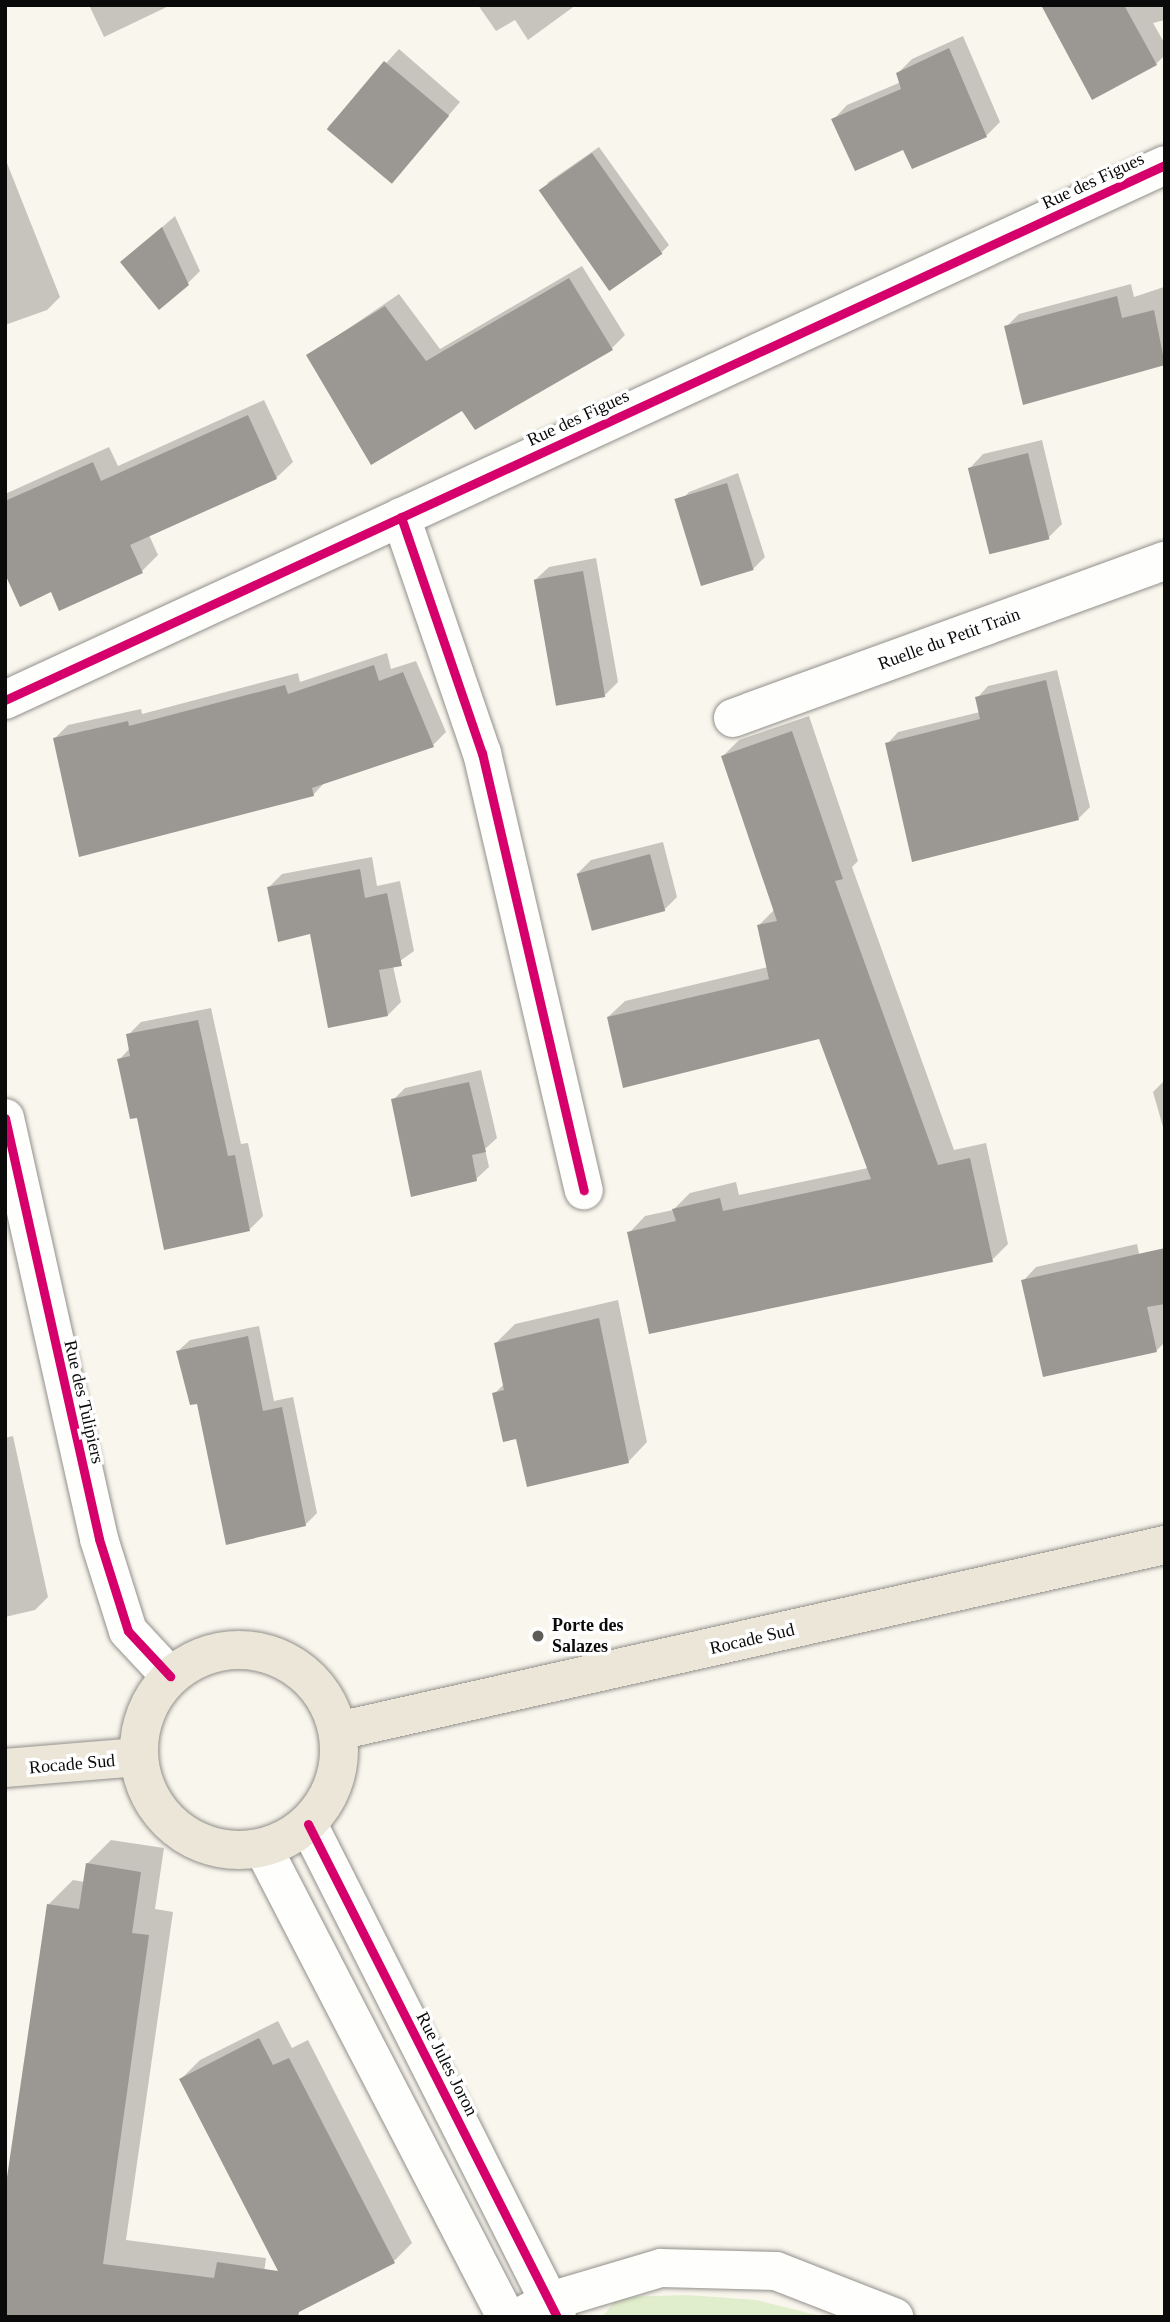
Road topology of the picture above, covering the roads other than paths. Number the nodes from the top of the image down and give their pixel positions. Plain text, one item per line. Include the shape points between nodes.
1 (1165, 165) edge
2 (401, 517) junction
3 (1165, 561) edge
4 (5, 700) edge
5 (733, 718) dead end
6 (5, 1118) edge
7 (584, 1190) dead end
8 (17, 1235) edge
9 (1165, 1545) edge
10 (170, 1676) junction
11 (338, 1731) junction
12 (138, 1757) junction
13 (5, 1768) edge
14 (308, 1824) junction
15 (263, 1848) junction
16 (542, 2312) edge
17 (506, 2317) edge
18 (894, 2317) edge

1 - 2 street, Rue des Figues
2 - 4 street, Rue des Figues
2 - 7 street via 482,753
3 - 5 street, Ruelle du Petit Train
6 - 8 street, Rue des Tulipiers
8 - 10 street, Rue des Tulipiers via 128,1631
9 - 11 main road, Rocade Sud
10 - 11 main road via 195,1658 224,1649 255,1650 284,1659 309,1677 328,1702
10 - 12 main road via 152,1700 141,1728
11 - 14 main road via 339,1765 329,1797
12 - 13 main road, Rocade Sud
12 - 15 main road via 147,1791 167,1820 195,1840 229,1850
14 - 15 main road
14 - 16 street, Rue Jules Joron
15 - 17 street
16 - 18 street via 661,2269 776,2271

